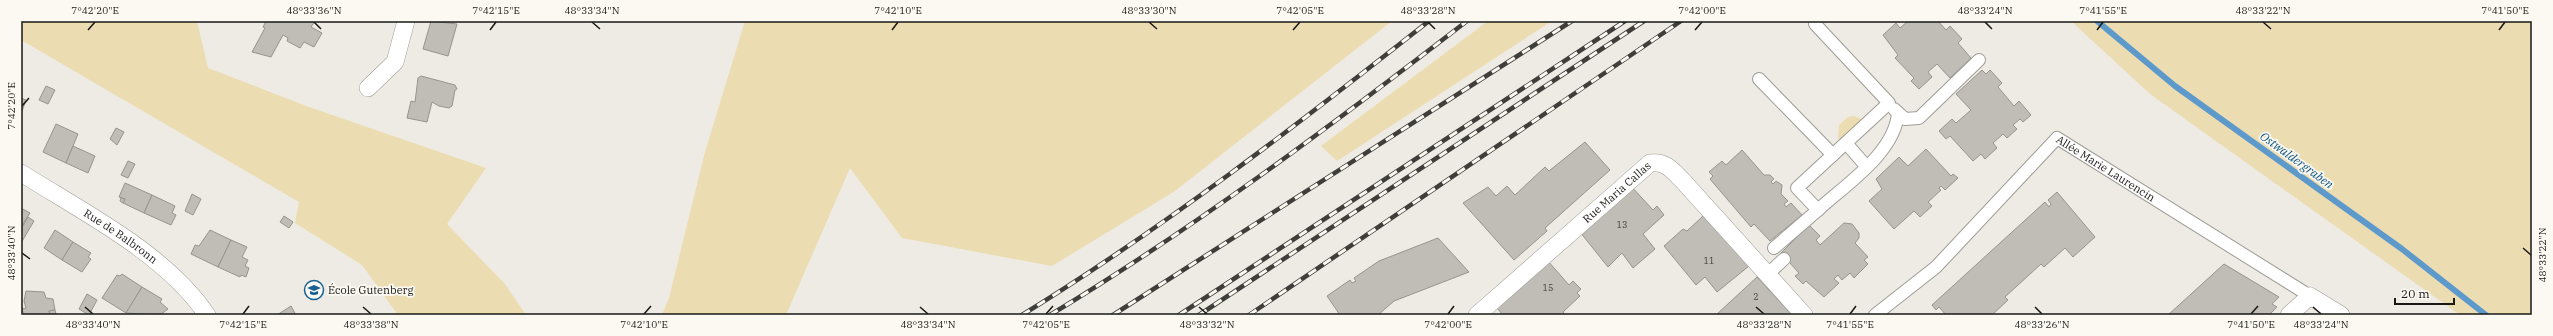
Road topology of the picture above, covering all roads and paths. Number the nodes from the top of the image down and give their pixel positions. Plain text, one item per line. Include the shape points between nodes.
1 (406, 21) edge
2 (1815, 24) dead end
3 (1979, 60) dead end
4 (1760, 79) dead end
5 (368, 88) dead end
6 (1889, 103) junction
7 (1898, 113) junction
8 (1846, 143) junction
9 (1833, 155) junction
10 (1866, 166) junction
11 (21, 173) edge
12 (1818, 210) junction
13 (1774, 248) dead end
14 (1784, 259) dead end
15 (1768, 274) junction
16 (2310, 296) junction
17 (206, 315) edge
18 (1477, 315) edge
19 (1804, 315) edge
20 (1875, 315) edge
21 (2289, 315) edge
22 (2341, 315) edge

1 - 5 street via 395,62
2 - 6 street
3 - 7 street via 1919,118 1905,119
4 - 9 street
6 - 7 street
6 - 8 street
7 - 10 street via 1897,127 1892,138
8 - 9 street
8 - 10 street
9 - 12 street via 1797,188
10 - 12 street
11 - 17 street, Rue de Balbronn via 166,269 197,300
12 - 13 street
14 - 15 street
15 - 18 street, Rue Maria Callas via 1668,165 1655,162 1650,163
15 - 19 street, Rue Maria Callas
16 - 20 street, Allée Marie Laurencin via 2057,138 1936,267
16 - 21 street
16 - 22 street

